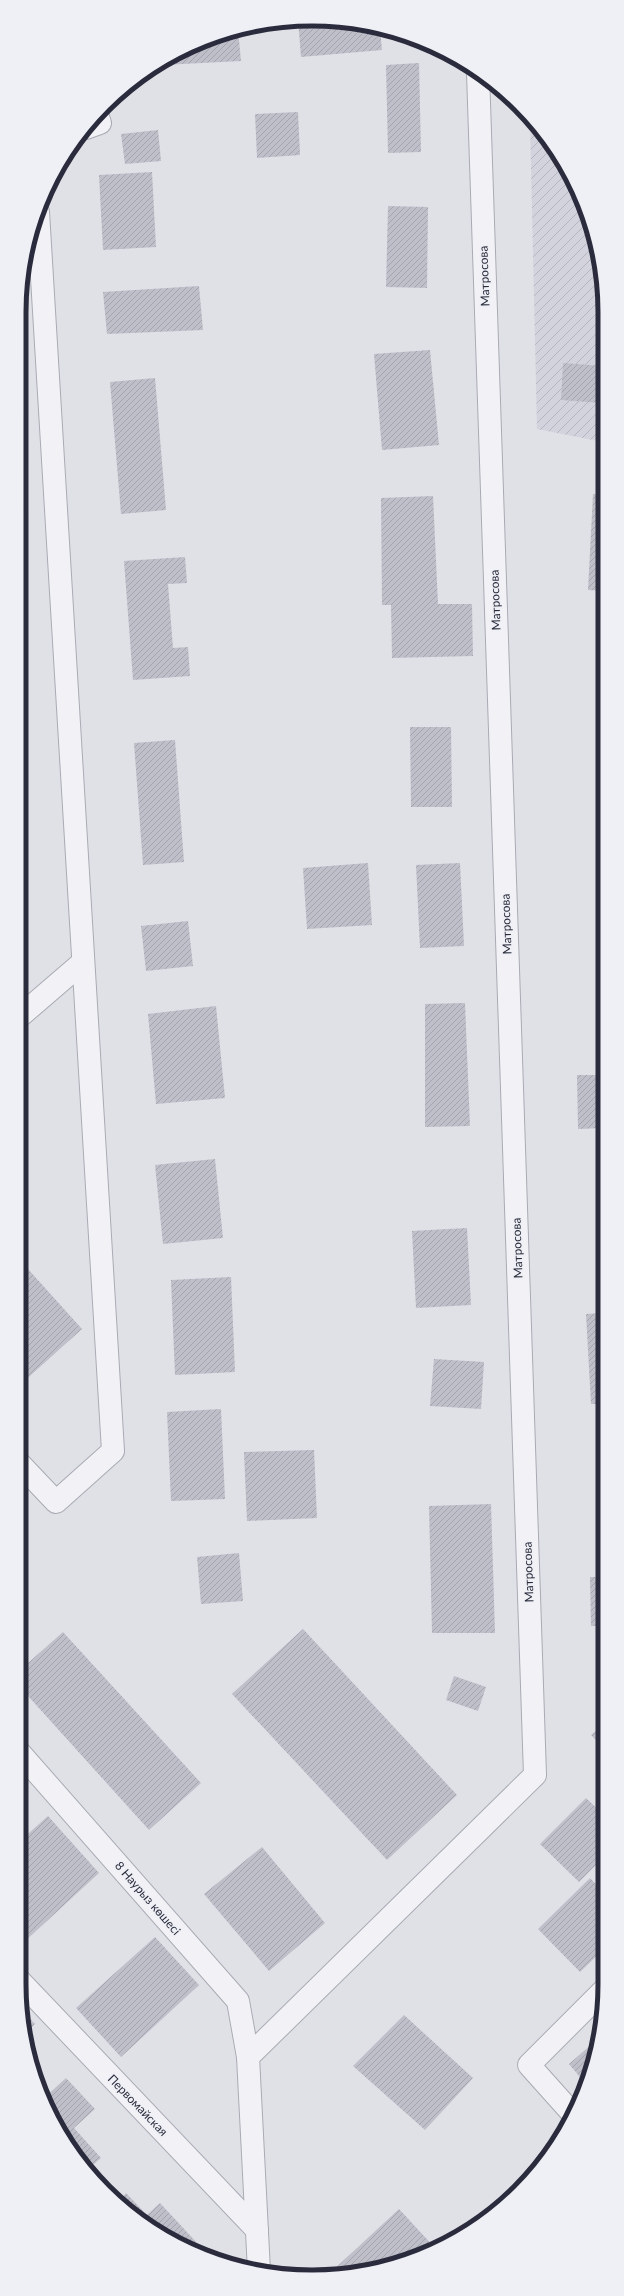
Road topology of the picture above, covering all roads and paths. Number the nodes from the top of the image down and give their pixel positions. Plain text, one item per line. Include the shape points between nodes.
1 (478, 79) edge
2 (39, 227) edge
3 (83, 962) junction
4 (26, 1011) edge
5 (26, 1470) edge
6 (26, 1760) edge
7 (26, 1988) edge
8 (597, 1997) edge
9 (248, 2057) junction
10 (569, 2110) edge
11 (257, 2230) junction
12 (259, 2265) edge

1 - 9 street, Матросова via 535,1775
2 - 3 street
3 - 4 street
3 - 5 street via 114,1451 56,1502
6 - 9 street, 8 Наурыз көшесі via 238,2001
7 - 11 street, Первомайская
8 - 10 street via 529,2065
9 - 11 street, 8 Наурыз көшесі
11 - 12 street, 8 Наурыз көшесі

